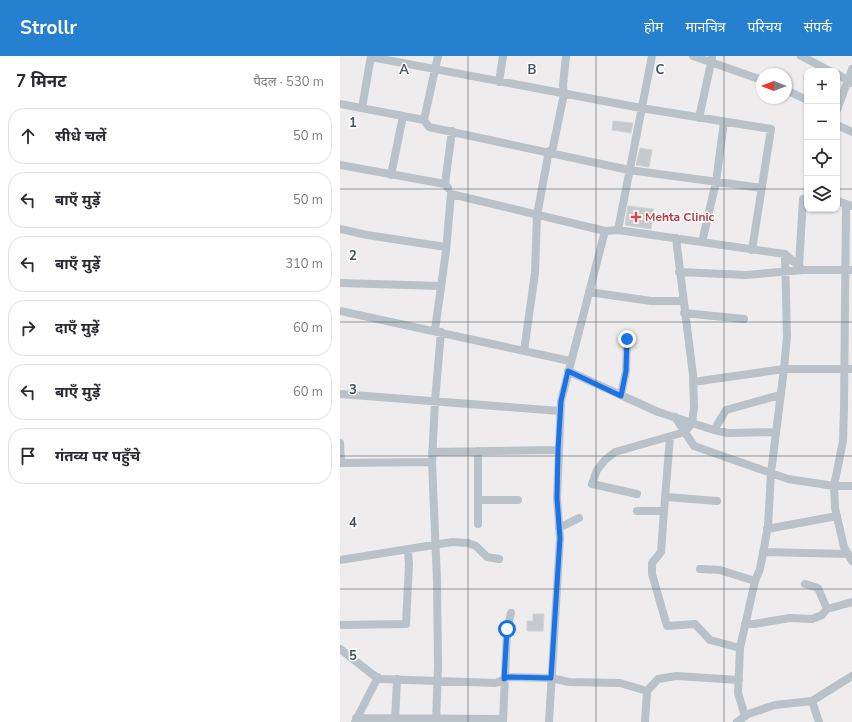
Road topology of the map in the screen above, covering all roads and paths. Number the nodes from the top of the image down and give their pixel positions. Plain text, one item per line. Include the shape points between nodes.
1 (438, 56) edge
2 (503, 56) edge
3 (566, 56) edge
4 (652, 56) edge
5 (693, 56) edge
6 (801, 56) edge
7 (371, 57) edge
8 (712, 59) edge
9 (824, 68) edge
10 (852, 69) edge
11 (435, 70) junction
12 (840, 76) edge
13 (756, 77) edge
14 (850, 81) edge
15 (499, 82) junction
16 (792, 93) edge
17 (564, 94) junction
18 (804, 99) edge
19 (340, 104) edge
20 (840, 104) edge
21 (362, 108) junction
22 (641, 108) junction
23 (403, 116) junction
24 (699, 118) junction
25 (424, 120) junction
26 (724, 122) junction
27 (840, 126) edge
28 (452, 131) junction
29 (852, 132) edge
30 (551, 152) junction
31 (340, 165) edge
32 (629, 170) junction
33 (391, 175) junction
34 (716, 182) junction
35 (446, 184) junction
36 (762, 188) junction
37 (451, 194) junction
38 (804, 199) edge
39 (849, 205) edge
40 (537, 215) junction
41 (340, 229) edge
42 (618, 230) junction
43 (605, 231) junction
44 (676, 238) junction
45 (702, 242) junction
46 (446, 247) junction
47 (752, 250) junction
48 (785, 254) junction
49 (801, 268) junction
50 (848, 270) edge
51 (679, 272) junction
52 (786, 272) junction
53 (340, 283) edge
54 (441, 286) junction
55 (589, 292) junction
56 (682, 301) junction
57 (340, 310) edge
58 (684, 313) junction
59 (744, 319) dead end
60 (848, 319) edge
61 (438, 331) junction
62 (627, 339) dead end
63 (524, 351) junction
64 (570, 362) junction
65 (784, 369) junction
66 (848, 369) edge
67 (568, 371) junction
68 (693, 382) junction
69 (340, 394) edge
70 (621, 396) junction
71 (780, 396) junction
72 (435, 401) junction
73 (560, 411) junction
74 (674, 417) junction
75 (692, 423) junction
76 (714, 430) junction
77 (685, 432) junction
78 (776, 432) junction
79 (852, 435) edge
80 (843, 436) junction
81 (670, 437) junction
82 (340, 442) edge
83 (558, 450) junction
84 (478, 451) junction
85 (432, 452) junction
86 (432, 462) junction
87 (340, 463) edge
88 (771, 473) junction
89 (834, 486) junction
90 (852, 486) edge
91 (637, 494) dead end
92 (666, 497) junction
93 (478, 500) junction
94 (518, 500) dead end
95 (717, 501) dead end
96 (637, 511) dead end
97 (664, 511) junction
98 (836, 516) junction
99 (579, 518) dead end
100 (478, 524) dead end
101 (559, 528) junction
102 (767, 529) junction
103 (436, 546) junction
104 (408, 550) junction
105 (763, 552) junction
106 (850, 557) edge
107 (499, 559) dead end
108 (340, 560) edge
109 (700, 569) dead end
110 (755, 581) junction
111 (804, 584) dead end
112 (852, 602) edge
113 (827, 609) junction
114 (511, 612) dead end
115 (745, 624) junction
116 (340, 625) edge
117 (740, 648) junction
118 (340, 649) edge
119 (852, 676) edge
120 (378, 677) junction
121 (551, 678) junction
122 (397, 679) junction
123 (504, 679) junction
124 (437, 680) junction
125 (739, 680) junction
126 (647, 691) junction
127 (812, 701) junction
128 (745, 716) junction
129 (356, 720) edge
130 (395, 720) edge
131 (436, 720) edge
132 (503, 720) edge
133 (549, 722) edge
134 (645, 722) edge
135 (737, 722) edge
136 (819, 722) edge

1 - 11 street
2 - 15 street
3 - 17 street
4 - 22 street
5 - 8 street
6 - 9 street
7 - 11 street
7 - 21 street
8 - 13 street
8 - 24 street
10 - 14 street
11 - 15 street
11 - 25 street
12 - 14 street
14 - 20 street
15 - 17 street
16 - 18 street
17 - 22 street
17 - 30 street
19 - 21 street
21 - 23 street
22 - 24 street
22 - 32 street
23 - 25 street
23 - 33 street
24 - 26 street
25 - 28 street via 429,127
26 - 34 street
26 - 36 street via 771,129
27 - 29 street
28 - 30 street
28 - 35 street
30 - 32 street
30 - 40 street
31 - 33 street
32 - 34 street
32 - 42 street
33 - 35 street
34 - 36 street
34 - 45 street
35 - 37 street
36 - 47 street
37 - 40 street
37 - 46 street
38 - 49 street
39 - 50 street
40 - 43 street
40 - 63 street via 535,273
41 - 46 street
42 - 43 street
42 - 44 street
43 - 55 street
44 - 45 street
44 - 51 street
45 - 47 street
46 - 54 street
47 - 48 street
48 - 49 street
48 - 52 street
49 - 50 street
49 - 52 street
50 - 60 street
51 - 52 street
51 - 56 street
52 - 65 street via 787,336
53 - 54 street
54 - 61 street
55 - 56 street via 651,301
55 - 64 street
56 - 58 street
57 - 61 street
58 - 59 street
58 - 68 street
60 - 66 street
61 - 63 street
61 - 72 street
62 - 70 street via 626,371
63 - 64 street
64 - 67 street
65 - 66 street
65 - 68 street
65 - 71 street
66 - 80 street
67 - 70 street
67 - 73 street
68 - 75 street
69 - 72 street
70 - 74 street
71 - 76 street via 726,410
71 - 78 street
72 - 73 street
72 - 85 street
73 - 83 street
74 - 75 street
74 - 77 street
75 - 76 street
75 - 77 street
76 - 78 street via 728,433
77 - 81 street
77 - 88 street via 694,446
78 - 88 street
79 - 80 street
80 - 89 street via 840,465
81 - 91 street via 615,452 596,470 592,484
81 - 92 street
82 - 87 street
83 - 84 street
83 - 101 street
84 - 85 street
84 - 93 street
85 - 86 street
86 - 87 street
86 - 103 street
88 - 89 street via 788,479
88 - 102 street
89 - 90 street
89 - 98 street
92 - 95 street
92 - 97 street
93 - 94 street
93 - 100 street
96 - 97 street
97 - 117 street via 661,552 652,563 652,574 667,626 696,624 710,640
98 - 102 street
98 - 106 street via 844,547
99 - 101 street
101 - 121 street
102 - 105 street
103 - 104 street
103 - 107 street via 452,542 468,543 476,546 487,557
103 - 124 street
104 - 108 street
104 - 116 street via 406,624
105 - 106 street
105 - 110 street
109 - 110 street via 720,570
110 - 115 street
111 - 113 street via 818,588
112 - 113 street
113 - 115 street via 822,615 812,619 790,618
114 - 123 street via 507,629
115 - 117 street
117 - 125 street
118 - 120 street
119 - 127 street
120 - 122 street
120 - 129 street
121 - 123 street
121 - 126 street via 569,682 620,684
121 - 133 street
122 - 124 street
122 - 130 street
123 - 124 street via 496,682
123 - 132 street
124 - 131 street
125 - 126 street via 676,676 658,679
125 - 128 street via 738,693
126 - 134 street
127 - 128 street via 775,705
127 - 136 street
128 - 135 street
129 - 130 street
130 - 131 street
131 - 132 street

